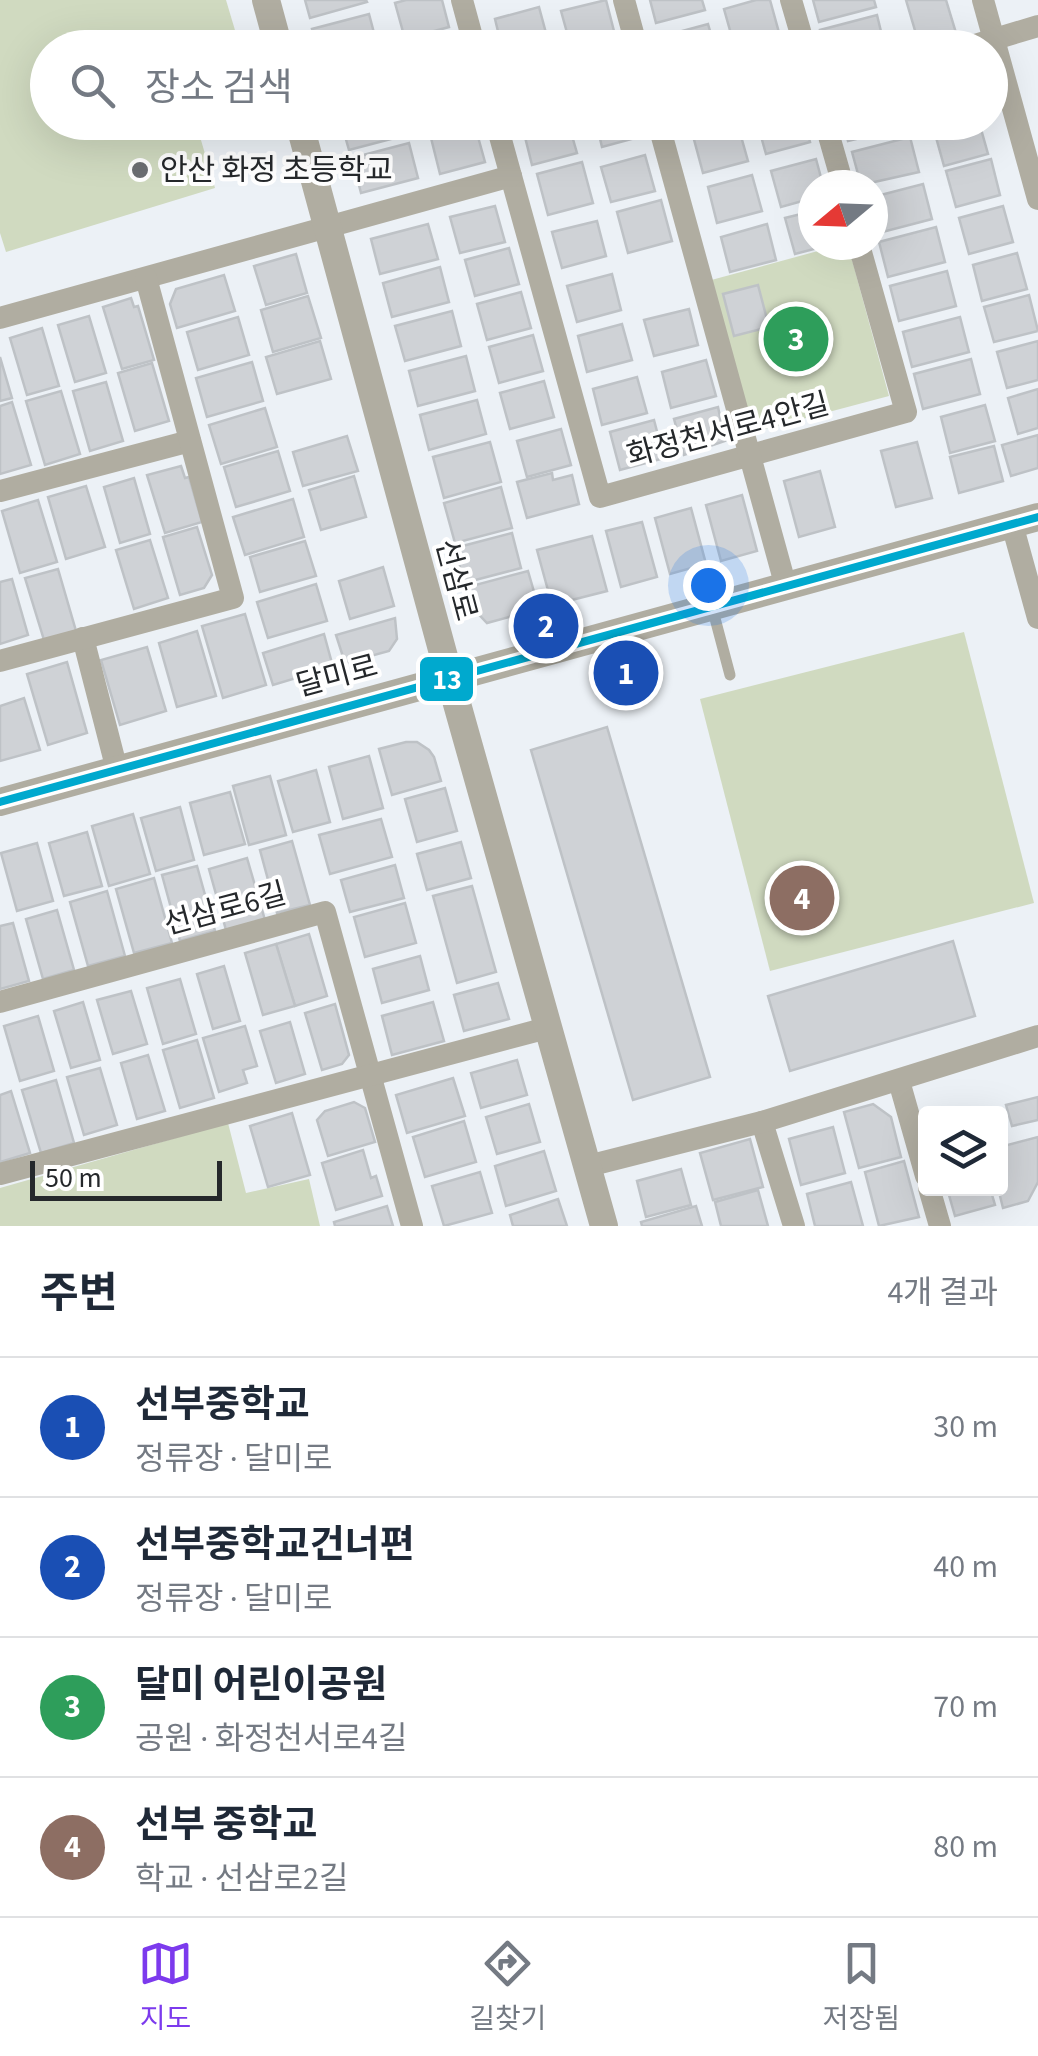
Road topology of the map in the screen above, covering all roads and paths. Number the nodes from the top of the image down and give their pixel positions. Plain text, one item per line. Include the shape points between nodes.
1 (266, 0) edge
2 (462, 0) edge
3 (624, 0) edge
4 (792, 0) edge
5 (983, 0) edge
6 (1038, 26) edge
7 (274, 30) edge
8 (470, 30) edge
9 (632, 30) edge
10 (800, 30) edge
11 (991, 30) edge
12 (1008, 35) edge
13 (1008, 90) edge
14 (303, 140) edge
15 (501, 140) edge
16 (663, 140) edge
17 (830, 140) edge
18 (839, 170) edge
19 (511, 176) junction
20 (1038, 200) edge
21 (326, 227) junction
22 (864, 260) edge
23 (146, 278) junction
24 (0, 318) edge
25 (190, 440) junction
26 (749, 456) junction
27 (0, 491) edge
28 (1025, 521) edge
29 (786, 587) junction
30 (712, 607) junction
31 (1038, 618) edge
32 (83, 638) junction
33 (0, 661) edge
34 (730, 675) dead end
35 (450, 679) junction
36 (117, 770) junction
37 (0, 802) edge
38 (0, 1002) edge
39 (547, 1028) junction
40 (1038, 1036) edge
41 (370, 1075) junction
42 (899, 1081) junction
43 (762, 1122) junction
44 (918, 1148) edge
45 (588, 1166) junction
46 (0, 1174) edge
47 (931, 1196) edge
48 (412, 1226) edge
49 (604, 1226) edge
50 (794, 1226) edge
51 (940, 1226) edge

1 - 7 street
2 - 8 street
3 - 9 street
4 - 10 street
5 - 11 street
6 - 12 street
13 - 20 street
14 - 21 street, 선삼로
15 - 19 street, 화정천서로4안길
16 - 26 street
17 - 18 street
19 - 21 street
19 - 26 street, 화정천서로4안길 via 600,497
21 - 23 street
21 - 35 street, 선삼로
22 - 26 street, 화정천서로4안길 via 906,412
23 - 24 street via 36,299
23 - 25 street
25 - 27 street
25 - 32 street via 233,598
26 - 29 street
28 - 29 street, 달미로
28 - 31 street
29 - 30 street, 달미로
30 - 34 lane
30 - 35 street, 달미로
32 - 33 street
32 - 36 street
35 - 36 street, 달미로
35 - 39 street, 선삼로
36 - 37 street, 달미로
38 - 41 street, 선삼로6길 via 325,912
39 - 41 street
39 - 45 street, 선삼로
40 - 42 street
41 - 46 street
41 - 48 street, 선삼로6길
42 - 43 street
42 - 44 street
43 - 45 street via 661,1142
43 - 50 street
45 - 49 street, 선삼로
47 - 51 street

